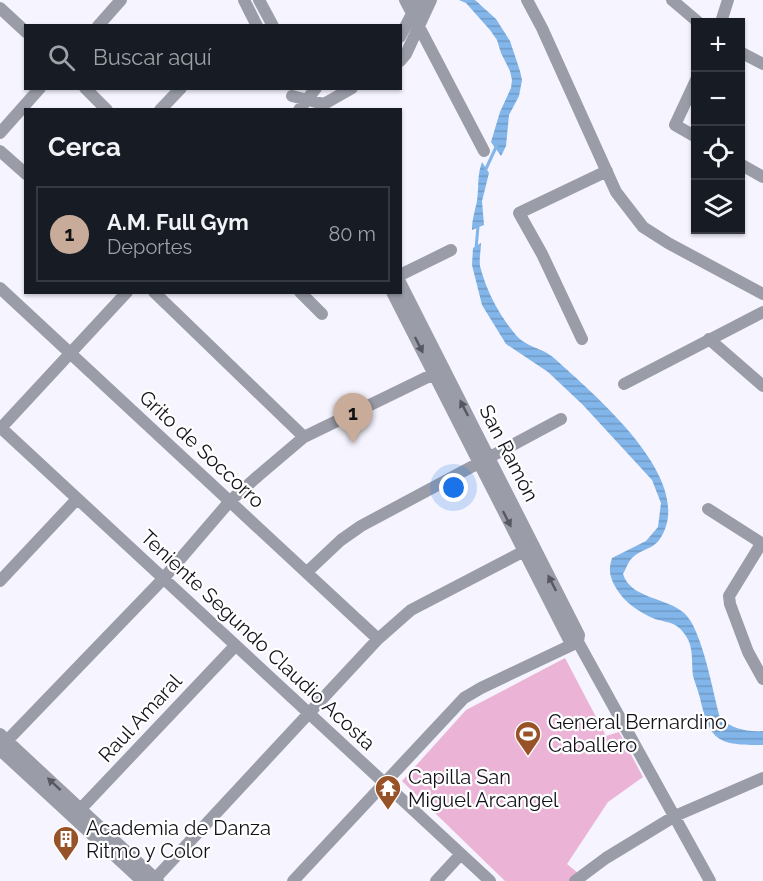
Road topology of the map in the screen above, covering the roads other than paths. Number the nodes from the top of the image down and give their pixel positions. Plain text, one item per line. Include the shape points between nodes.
1 (122, 0) edge
2 (244, 0) edge
3 (259, 0) edge
4 (405, 0) edge
5 (419, 0) edge
6 (431, 0) edge
7 (527, 0) edge
8 (672, 0) edge
9 (728, 0) edge
10 (0, 8) edge
11 (413, 14) junction
12 (693, 18) edge
13 (721, 18) edge
14 (252, 23) edge
15 (100, 24) edge
16 (272, 24) edge
17 (420, 26) junction
18 (24, 30) edge
19 (402, 33) edge
20 (745, 54) edge
21 (402, 59) edge
22 (763, 64) edge
23 (38, 90) edge
24 (87, 90) edge
25 (179, 90) edge
26 (315, 90) edge
27 (347, 90) edge
28 (295, 91) edge
29 (691, 91) edge
30 (308, 107) edge
31 (105, 108) edge
32 (162, 108) edge
33 (0, 133) edge
34 (691, 134) edge
35 (0, 151) edge
36 (484, 151) dead end
37 (745, 166) edge
38 (607, 171) junction
39 (24, 172) edge
40 (763, 177) edge
41 (451, 250) dead end
42 (402, 274) edge
43 (402, 287) edge
44 (0, 288) edge
45 (125, 294) edge
46 (156, 294) edge
47 (302, 294) edge
48 (393, 294) edge
49 (763, 294) edge
50 (763, 312) edge
51 (322, 314) dead end
52 (582, 339) dead end
53 (709, 339) junction
54 (71, 354) junction
55 (439, 371) junction
56 (624, 384) dead end
57 (763, 386) edge
58 (561, 419) dead end
59 (0, 428) edge
60 (304, 437) junction
61 (484, 461) junction
62 (76, 499) junction
63 (230, 501) junction
64 (708, 509) dead end
65 (762, 544) edge
66 (529, 549) junction
67 (307, 572) junction
68 (163, 579) junction
69 (0, 581) edge
70 (378, 639) junction
71 (578, 642) junction
72 (235, 646) junction
73 (763, 679) edge
74 (310, 713) junction
75 (2, 743) edge
76 (763, 778) edge
77 (385, 783) junction
78 (77, 813) junction
79 (675, 816) junction
80 (462, 854) junction
81 (581, 879) edge
82 (155, 880) edge
83 (142, 881) edge
84 (293, 881) edge
85 (436, 881) edge
86 (490, 881) edge
87 (710, 881) edge

1 - 15 street
2 - 14 street
3 - 16 street
4 - 11 street
5 - 11 street
6 - 17 street
7 - 38 street
8 - 12 street
9 - 13 street
10 - 18 street
11 - 17 street
11 - 19 street
17 - 21 street
17 - 36 street
20 - 22 street
23 - 33 street
24 - 31 street
25 - 32 street
26 - 30 street
27 - 30 street
28 - 30 street
29 - 34 street via 675,125
35 - 39 street
37 - 40 street
38 - 49 street via 616,192 643,227
38 - 52 street via 519,213
41 - 42 street
43 - 55 street, San Ramón
44 - 54 street, Grito de Soccorro
45 - 54 street
46 - 60 street
47 - 51 street
48 -> 55 street, San Ramón
50 - 53 street
53 - 56 street
53 - 57 street
54 - 59 street
54 - 63 street, Grito de Soccorro
55 - 60 street
55 - 61 street, San Ramón
58 - 61 street
59 - 62 street, Teniente Segundo Claudio Acosta
60 - 63 street
61 - 66 street, San Ramón
61 - 67 street via 361,526
62 - 68 street, Teniente Segundo Claudio Acosta
62 - 69 street
63 - 67 street, Grito de Soccorro
63 - 68 street
64 - 65 street
65 - 73 street via 729,596 748,652
66 - 70 street via 411,610
66 - 71 street, San Ramón via 579,635
67 - 70 street, Grito de Soccorro
68 - 72 street, Teniente Segundo Claudio Acosta
68 - 75 street
70 - 74 street
71 - 77 street via 464,698
71 - 79 street, San Ramón
72 - 74 street, Teniente Segundo Claudio Acosta
72 - 78 street, Raul Amaral
74 - 77 street, Teniente Segundo Claudio Acosta
74 - 82 street
75 - 78 street
76 - 79 street
77 - 80 street, Teniente Segundo Claudio Acosta
77 - 84 street
78 - 82 street
78 - 83 street
79 - 81 street
79 - 87 street, San Ramón
80 - 85 street
80 - 86 street, Teniente Segundo Claudio Acosta

